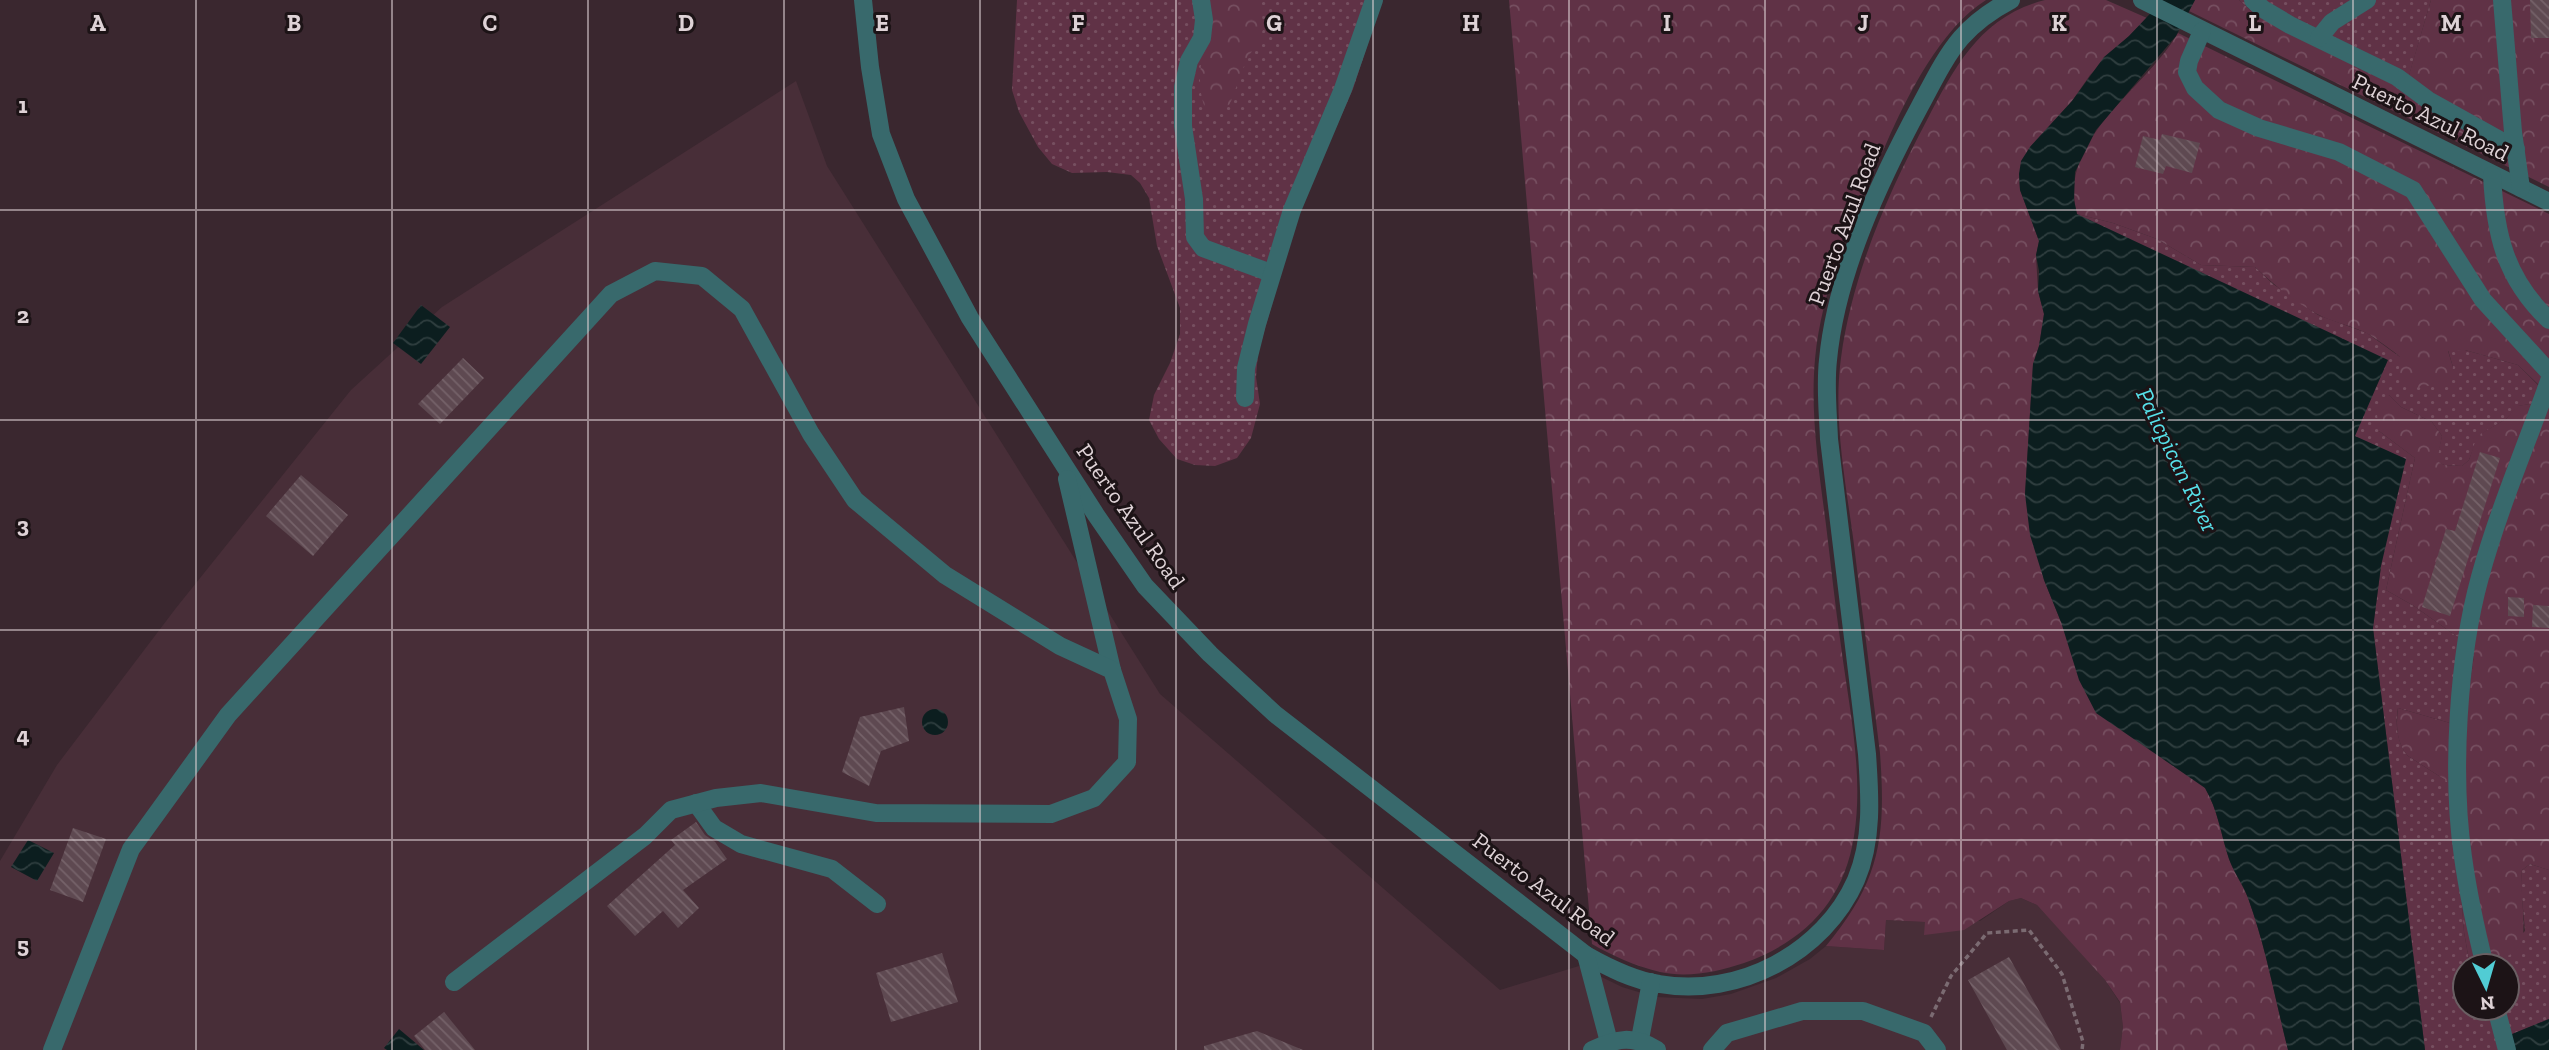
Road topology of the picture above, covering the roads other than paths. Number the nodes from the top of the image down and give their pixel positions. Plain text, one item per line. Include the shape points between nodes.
1 (863, 0) edge
2 (1201, 0) edge
3 (1374, 0) edge
4 (2011, 0) edge
5 (2142, 0) edge
6 (2253, 0) edge
7 (2367, 0) edge
8 (2502, 0) edge
9 (2200, 30) junction
10 (2319, 38) junction
11 (2516, 149) junction
12 (2492, 175) junction
13 (2521, 188) junction
14 (2549, 202) edge
15 (1271, 273) junction
16 (2549, 320) edge
17 (2549, 372) edge
18 (2549, 382) edge
19 (1245, 398) dead end
20 (1064, 466) junction
21 (1112, 670) junction
22 (696, 803) junction
23 (877, 904) dead end
24 (2482, 952) edge
25 (1586, 955) junction
26 (454, 982) dead end
27 (1651, 982) junction
28 (2500, 1022) edge
29 (1640, 1039) junction
30 (1609, 1042) junction
31 (52, 1050) edge
32 (1592, 1050) edge
33 (1657, 1050) edge
34 (1712, 1050) edge
35 (1937, 1050) edge
36 (2507, 1050) edge

1 - 20 street, Puerto Azul Road via 881,134 906,199 970,318
2 - 15 street via 1202,38 1189,61 1183,87 1195,237 1203,248
3 - 15 street
4 - 27 street, Puerto Azul Road via 1959,39 1939,70 1874,202 1834,323 1826,392 1830,452 1871,802 1856,879 1819,935 1771,967 1701,986
5 - 9 street, Puerto Azul Road
6 - 10 street
7 - 10 street via 2332,22
8 - 11 street
9 - 12 street, Puerto Azul Road
9 - 17 street via 2187,72 2194,88 2219,110 2259,128 2339,152 2413,190 2483,300
10 - 11 street via 2397,77 2428,100
11 - 13 street
12 - 13 street, Puerto Azul Road
12 - 16 street via 2496,226 2506,262
13 - 14 street, Puerto Azul Road
15 - 19 street via 1246,368
18 - 24 street via 2480,577 2466,654 2459,716 2459,820
20 - 21 street
20 - 25 street, Puerto Azul Road via 1145,586 1210,654 1275,714
21 - 22 street via 1128,719 1127,762 1094,798 1051,814 876,813 761,793
21 - 31 street via 1060,646 945,575 855,499 811,434 742,309 702,276 655,271 611,294 228,715 131,849
22 - 23 street via 714,828 741,844 832,869
22 - 26 street via 671,810 645,836
25 - 27 street, Puerto Azul Road
25 - 30 street
27 - 29 street
28 - 36 street
29 - 30 street
29 - 33 street
30 - 32 street
34 - 35 street via 1727,1034 1802,1011 1863,1011 1924,1033

